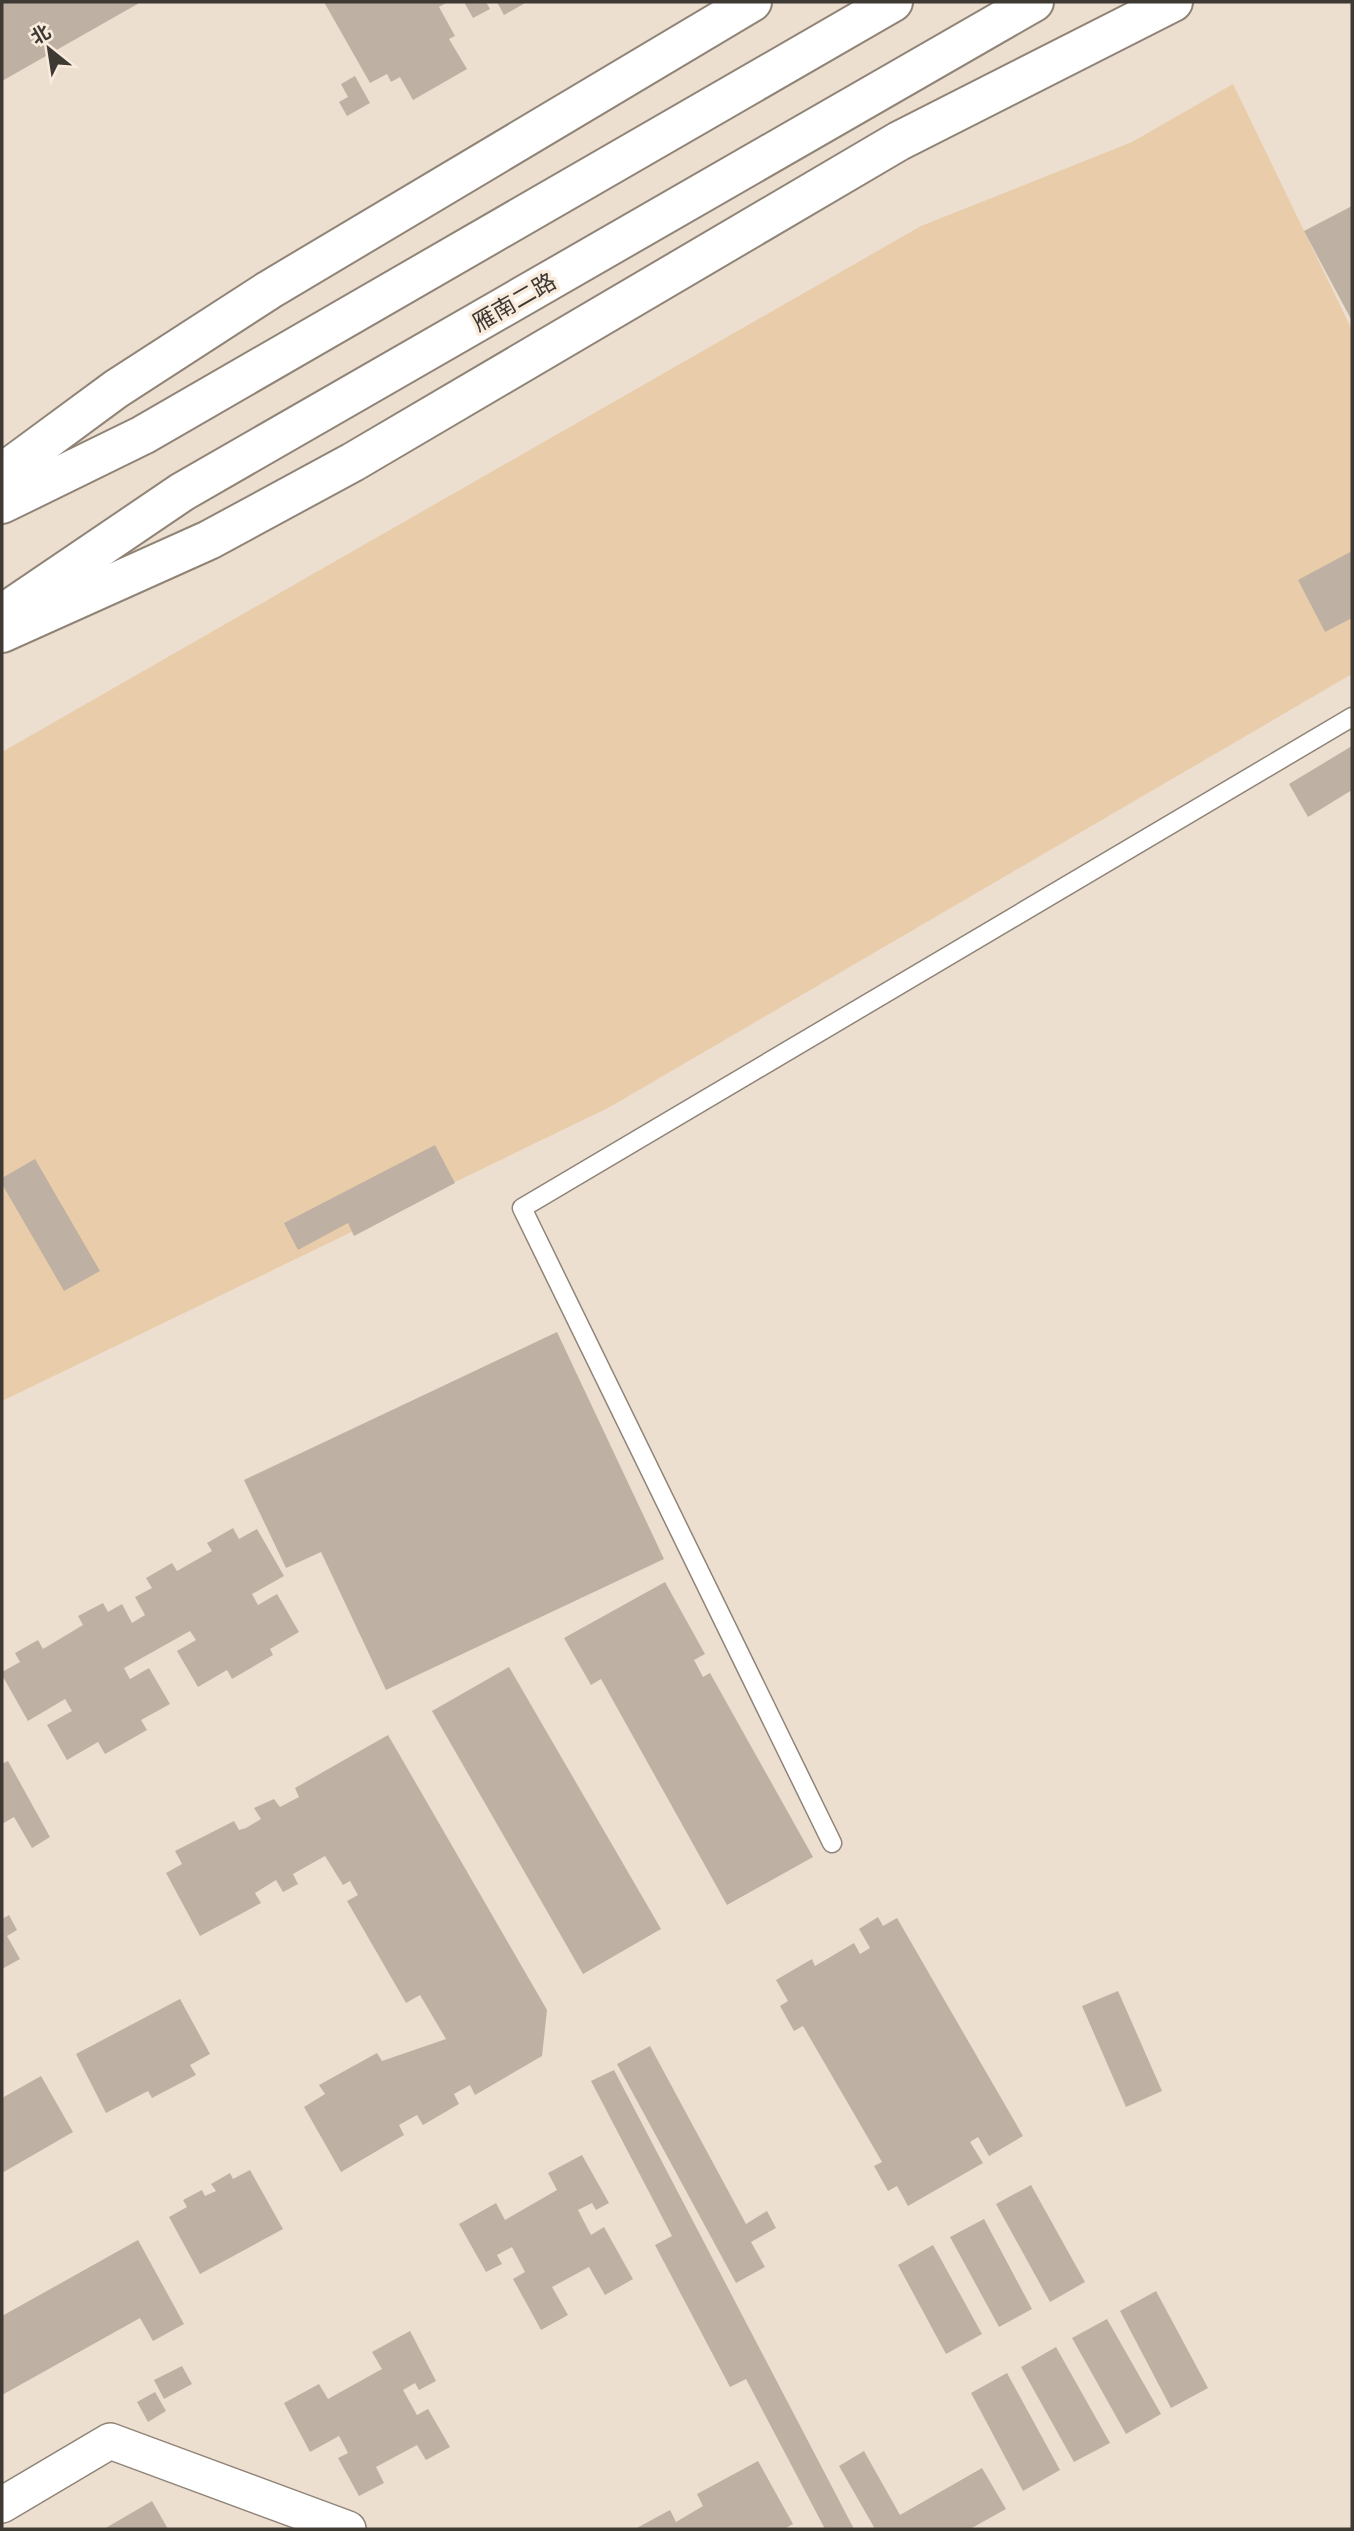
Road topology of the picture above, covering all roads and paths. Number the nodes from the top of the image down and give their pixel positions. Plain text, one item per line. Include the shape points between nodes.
1 (752, 2) edge
2 (893, 2) edge
3 (1034, 2) edge
4 (1173, 2) edge
5 (2, 473) edge
6 (2, 504) edge
7 (2, 614) edge
8 (2, 633) edge
9 (1352, 718) edge
10 (832, 1843) dead end
11 (2, 2505) edge
12 (348, 2529) edge

1 - 5 main road via 269,290 116,388
2 - 6 main road via 144,435
3 - 7 main road, 雁南二路 via 182,492
4 - 8 main road via 900,141 353,462 221,533
9 - 10 lane via 522,1208
11 - 12 street via 110,2441

